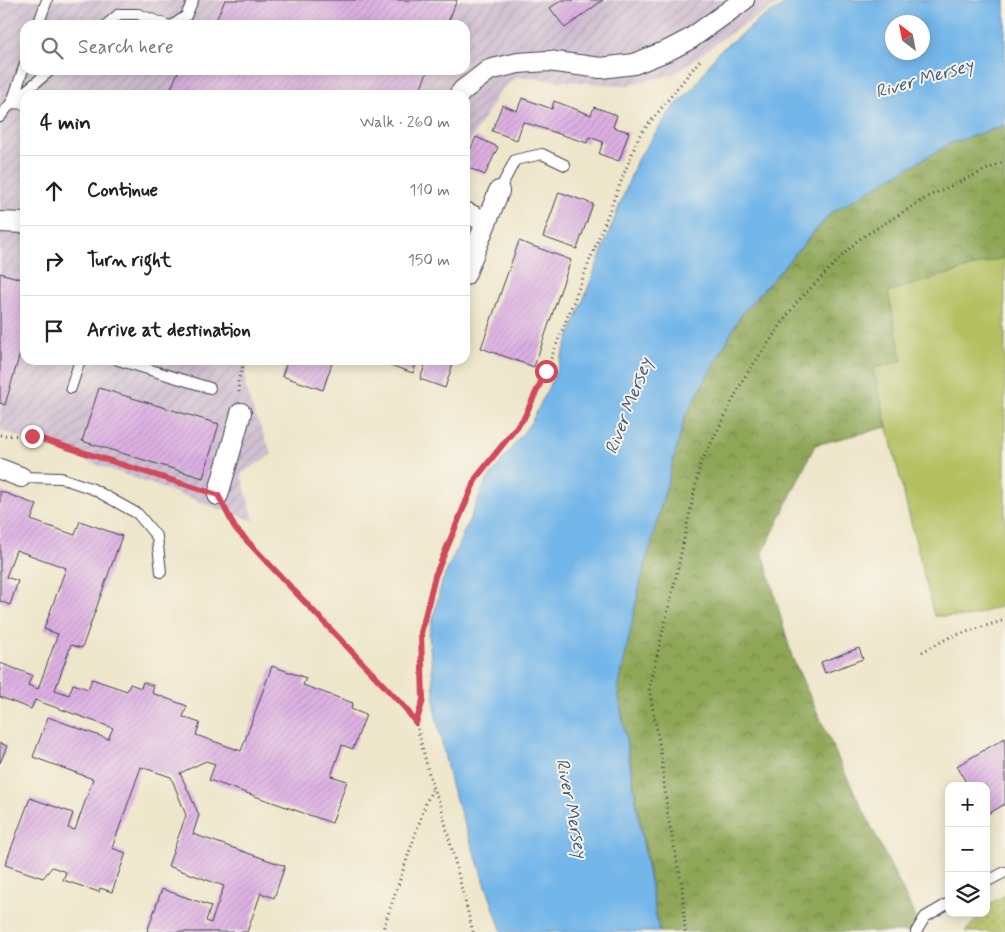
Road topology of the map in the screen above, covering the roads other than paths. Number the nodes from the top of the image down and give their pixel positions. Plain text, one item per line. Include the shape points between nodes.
1 (47, 0) edge
2 (192, 0) edge
3 (744, 0) edge
4 (40, 20) edge
5 (112, 20) edge
6 (154, 20) edge
7 (180, 20) edge
8 (21, 75) edge
9 (45, 75) edge
10 (27, 90) edge
11 (463, 90) edge
12 (20, 96) edge
13 (11, 103) junction
14 (20, 104) edge
15 (0, 117) edge
16 (565, 164) dead end
17 (499, 190) joint
18 (470, 214) edge
19 (0, 222) edge
20 (486, 222) junction
21 (20, 223) edge
22 (470, 262) edge
23 (78, 365) edge
24 (134, 365) edge
25 (71, 388) dead end
26 (210, 388) dead end
27 (241, 413) road end
28 (0, 469) edge
29 (22, 477) joint
30 (218, 495) road end
31 (161, 572) dead end
32 (1005, 872) edge
33 (990, 880) edge
34 (945, 906) edge
35 (916, 932) edge

1 - 4 lane
2 - 7 lane via 186,16
3 - 11 street via 690,39 634,64 601,68 548,61 518,62 489,70
5 - 6 lane via 119,14 138,14
8 - 13 lane
9 - 10 lane
12 - 13 lane
13 - 14 lane
13 - 15 lane
16 - 17 lane via 542,154 516,160
17 - 20 street
18 - 20 street
19 - 21 street
20 - 22 street
23 - 25 lane
24 - 26 lane
27 - 30 street
28 - 29 street
29 - 31 lane via 61,478 93,489 138,514 157,538
32 - 33 lane
34 - 35 lane via 925,916

